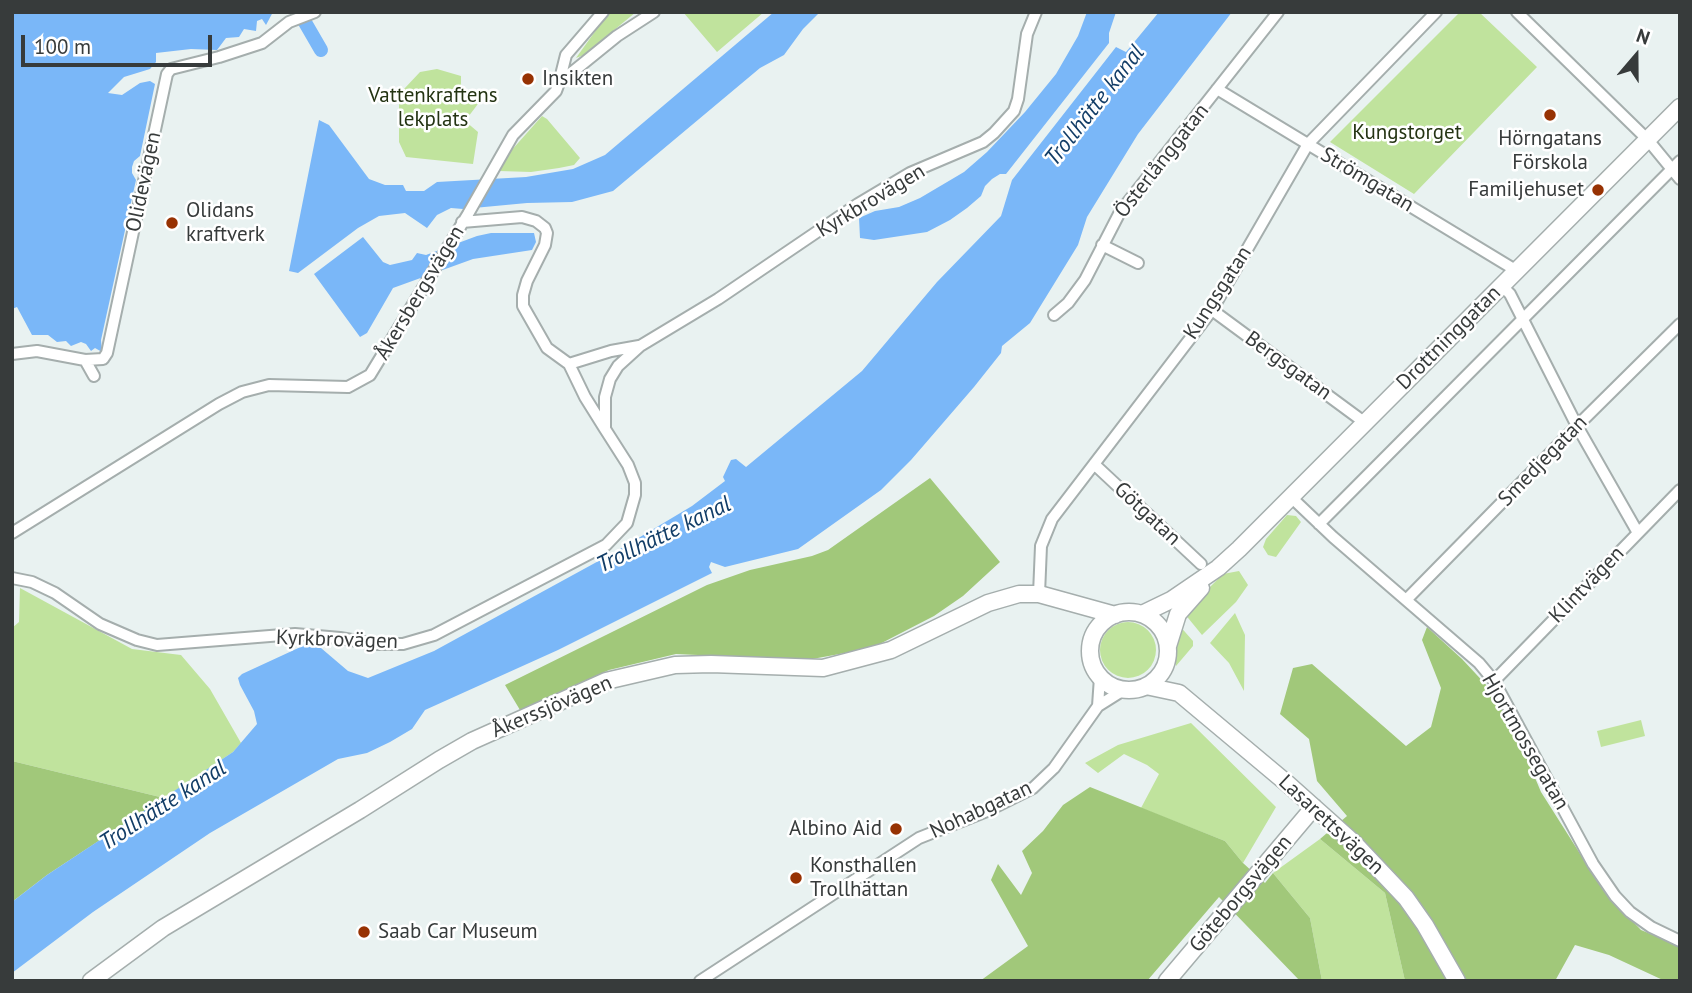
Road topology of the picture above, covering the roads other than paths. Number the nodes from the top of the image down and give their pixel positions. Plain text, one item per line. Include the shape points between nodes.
1 (603, 12) edge
2 (654, 12) edge
3 (1037, 12) edge
4 (1278, 12) edge
5 (1436, 12) edge
6 (1517, 12) edge
7 (314, 13) edge
8 (559, 83) junction
9 (1217, 89) junction
10 (1680, 107) edge
11 (1648, 140) junction
12 (1308, 144) junction
13 (1676, 165) edge
14 (1680, 179) edge
15 (465, 218) junction
16 (1102, 245) junction
17 (1138, 263) dead end
18 (1517, 271) junction
19 (1502, 286) junction
20 (1212, 310) junction
21 (1054, 315) dead end
22 (1523, 319) junction
23 (1680, 324) edge
24 (640, 346) junction
25 (12, 354) edge
26 (85, 360) junction
27 (569, 364) junction
28 (94, 376) dead end
29 (1364, 422) junction
30 (1577, 426) junction
31 (605, 429) junction
32 (1094, 464) junction
33 (1680, 490) edge
34 (1292, 498) junction
35 (1319, 524) junction
36 (12, 533) edge
37 (1638, 533) junction
38 (1201, 564) dead end
39 (1218, 568) junction
40 (12, 578) edge
41 (1039, 594) junction
42 (1407, 599) junction
43 (1065, 603) junction
44 (1142, 614) junction
45 (1115, 615) junction
46 (1094, 634) junction
47 (1168, 646) junction
48 (1165, 665) junction
49 (1100, 677) junction
50 (1494, 681) junction
51 (1146, 686) junction
52 (1125, 689) junction
53 (1179, 693) junction
54 (1098, 706) junction
55 (1314, 807) junction
56 (1680, 941) edge
57 (91, 981) edge
58 (699, 981) edge
59 (1167, 981) edge
60 (1457, 981) edge

1 - 8 street via 566,55
2 - 8 street, Åkersbergsvägen
3 - 24 street, Kyrkbrovägen via 1027,34 1014,111 994,133 858,204
4 - 9 street, Österlånggatan
5 - 12 street, Kungsgatan
6 - 11 street
7 - 26 street, Olidevägen via 289,22 262,43 171,69 167,74 107,353 103,359
8 - 15 street, Åkersbergsvägen via 513,135
9 - 12 street, Strömgatan
9 - 16 street, Österlånggatan via 1120,212
10 - 11 street, Drottninggatan
11 - 13 street
11 - 18 street, Drottninggatan
12 - 18 street, Strömgatan
12 - 20 street, Kungsgatan
13 - 14 street
13 - 22 street, Drottninggatan
15 - 27 street via 522,217 545,228 545,245 527,281 523,306 547,348
15 - 36 street, Åkersbergsvägen via 370,375 348,387 269,385 242,392
16 - 17 street
16 - 21 street, Österlånggatan via 1078,291
18 - 19 street, Drottninggatan
19 - 22 street
19 - 29 street, Drottninggatan
20 - 29 street, Bergsgatan
20 - 32 street, Kungsgatan
22 - 30 street
22 - 35 street, Drottninggatan
23 - 30 street, Smedjegatan
24 - 27 street, Kyrkbrovägen
24 - 31 street, Kyrkbrovägen via 610,379
25 - 26 street via 37,351
26 - 28 street
27 - 31 street, Kyrkbrovägen
29 - 34 street, Drottninggatan
30 - 37 street
30 - 42 street, Smedjegatan
31 - 40 street, Kyrkbrovägen via 635,484 631,509 618,535 435,635 403,644 295,634 157,645 100,624 33,582
32 - 38 street, Götgatan
32 - 41 street, Kungsgatan via 1047,525
33 - 37 street, Klintvägen
34 - 35 street, Hjortmossegatan
34 - 39 street, Drottninggatan
35 - 42 street, Hjortmossegatan
37 - 50 street, Klintvägen
39 - 44 street, Drottninggatan
39 - 47 street, Drottninggatan via 1178,614
41 - 43 street, Åkerssjövägen
41 - 57 street, Åkerssjövägen via 988,603 911,642 822,668 675,665 606,681 439,760 152,935
42 - 50 street, Hjortmossegatan
43 - 45 street, Åkerssjövägen
43 - 46 street, Åkerssjövägen
44 - 45 street
44 - 47 street via 1159,626
45 - 46 street
46 - 49 street via 1090,653
47 - 48 street
48 - 51 street
48 - 53 street, Lasarettsvägen
49 - 52 street
49 - 54 street
50 - 56 street, Hjortmossegatan via 1615,896 1651,927
51 - 52 street
51 - 53 street, Lasarettsvägen
52 - 54 street, Nohabgatan
53 - 55 street, Lasarettsvägen
54 - 58 street, Nohabgatan via 1054,768 1033,788 919,838
55 - 59 street, Göteborgsvägen
55 - 60 street, Lasarettsvägen via 1406,898

